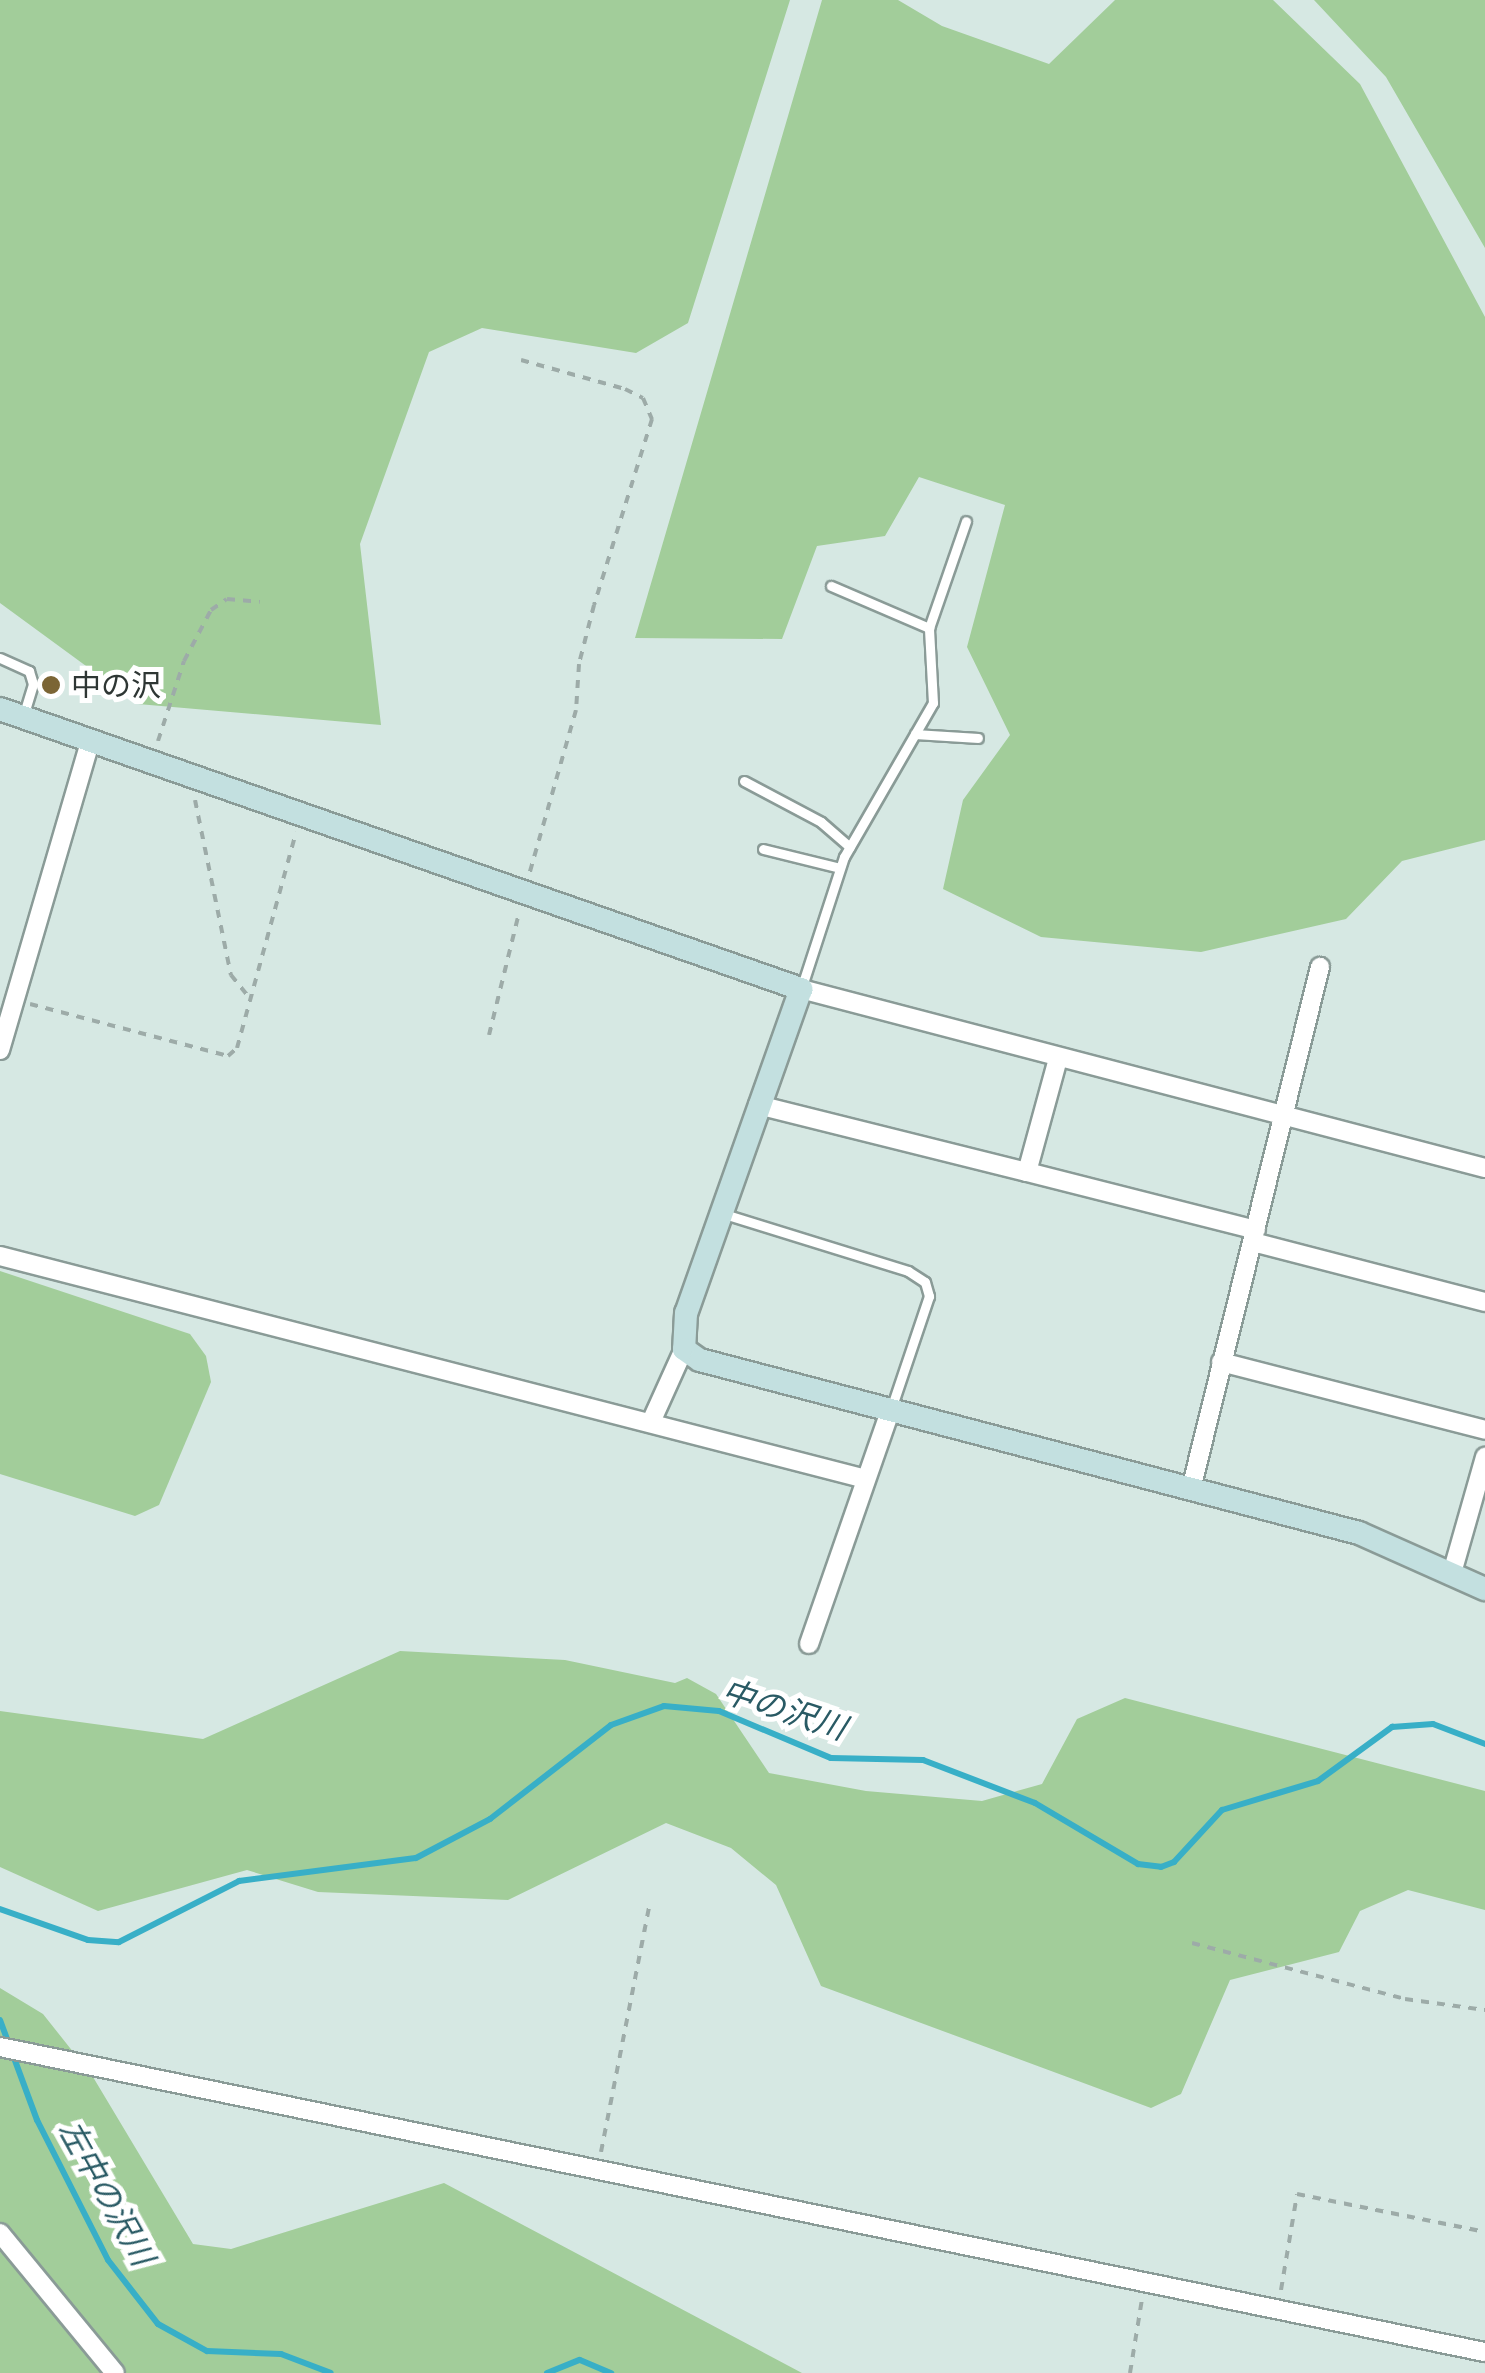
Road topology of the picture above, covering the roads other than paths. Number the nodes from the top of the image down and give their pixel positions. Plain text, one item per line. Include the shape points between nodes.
1 (966, 520) dead end
2 (831, 586) dead end
3 (928, 628) junction
4 (0, 658) edge
5 (0, 708) edge
6 (23, 718) junction
7 (914, 734) junction
8 (978, 738) dead end
9 (90, 743) junction
10 (744, 781) dead end
11 (850, 847) junction
12 (763, 849) dead end
13 (840, 868) junction
14 (1320, 967) dead end
15 (802, 989) junction
16 (0, 1050) edge
17 (1058, 1059) junction
18 (758, 1104) junction
19 (1284, 1115) junction
20 (1485, 1168) edge
21 (1027, 1172) junction
22 (721, 1214) junction
23 (1254, 1236) junction
24 (0, 1256) edge
25 (1485, 1302) edge
26 (684, 1349) junction
27 (1222, 1362) junction
28 (890, 1412) junction
29 (650, 1422) junction
30 (1485, 1430) edge
31 (1485, 1456) edge
32 (866, 1479) junction
33 (1191, 1488) junction
34 (1452, 1573) junction
35 (1485, 1589) edge
36 (810, 1644) dead end
37 (0, 2047) edge
38 (0, 2234) edge
39 (1485, 2352) edge
40 (115, 2373) edge

1 - 3 lane
2 - 3 lane
3 - 7 lane via 933,703
4 - 6 lane via 29,671 34,684
5 - 6 street
6 - 9 street
7 - 8 lane
7 - 11 lane
9 - 15 street
9 - 16 street
10 - 11 lane via 821,822
11 - 13 lane
12 - 13 lane
13 - 15 lane
14 - 19 street
15 - 17 street
15 - 18 street
17 - 19 street
17 - 21 street
18 - 21 street
18 - 22 street
19 - 20 street
19 - 23 street
21 - 23 street
22 - 26 street via 686,1313
22 - 28 lane via 908,1271 925,1282 928,1296
23 - 25 street
23 - 27 street
24 - 29 street
26 - 28 street via 700,1360
26 - 29 street
27 - 30 street
27 - 33 street
28 - 32 street
28 - 33 street
29 - 32 street
31 - 34 street
32 - 36 street
33 - 34 street via 1359,1533
34 - 35 street
37 - 39 street
38 - 40 street

